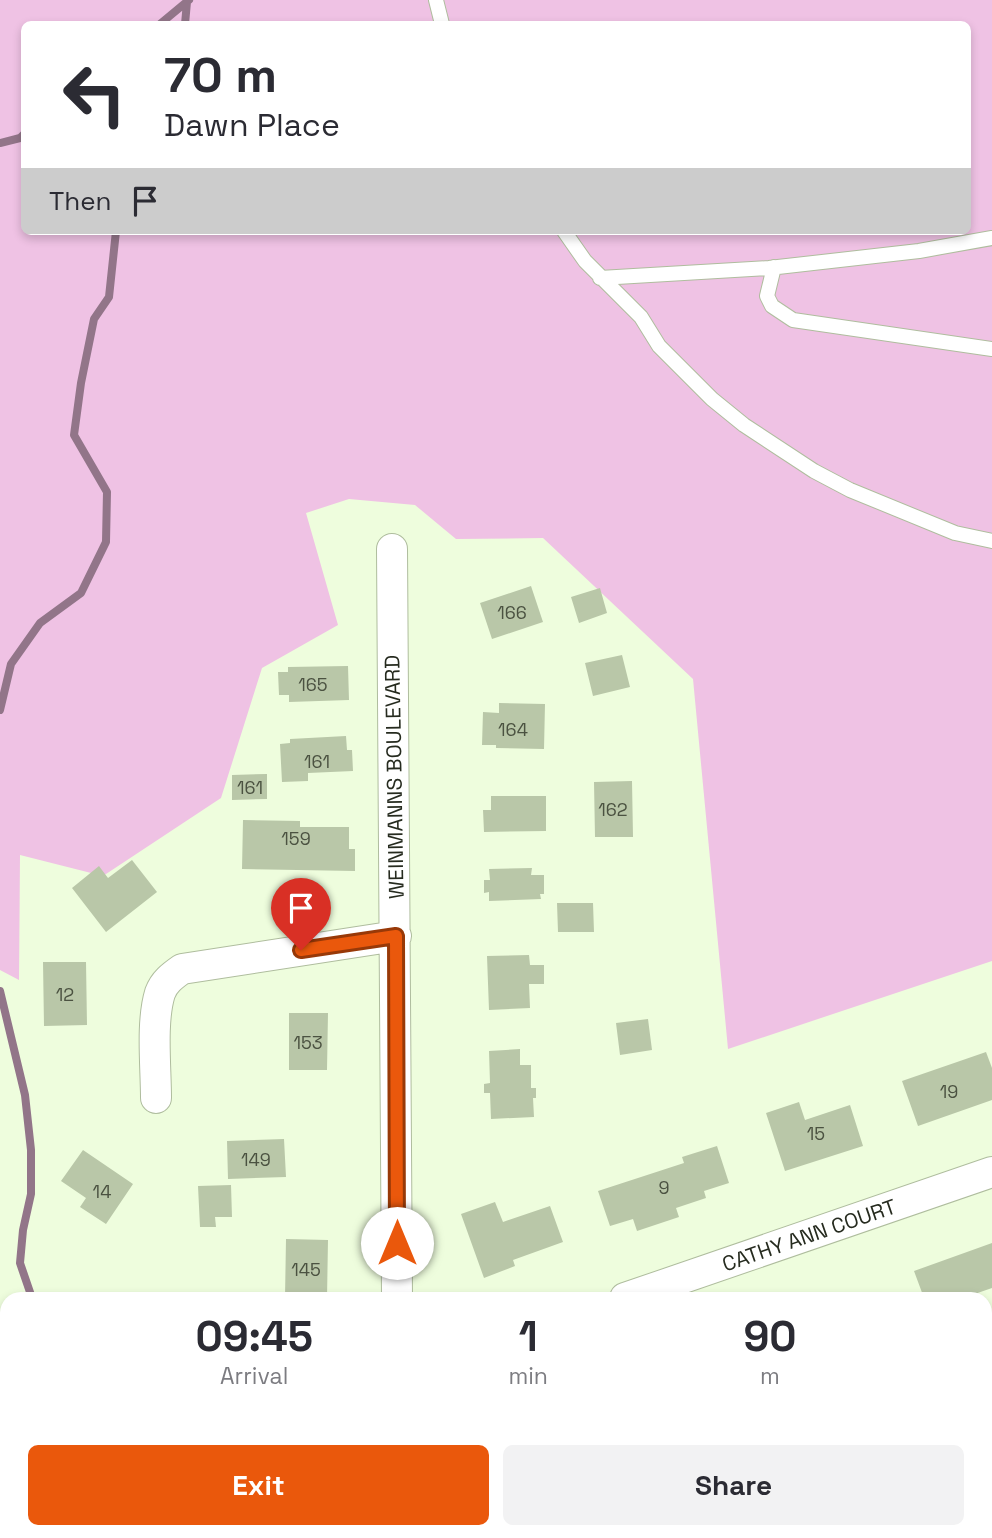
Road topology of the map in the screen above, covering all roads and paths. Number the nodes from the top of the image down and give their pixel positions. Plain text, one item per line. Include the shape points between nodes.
1 (436, 0) edge
2 (441, 21) edge
3 (566, 235) edge
4 (992, 238) edge
5 (775, 267) junction
6 (600, 278) junction
7 (992, 349) edge
8 (992, 541) edge
9 (392, 549) dead end
10 (396, 936) junction
11 (156, 1098) dead end
12 (992, 1172) edge
13 (397, 1292) edge
14 (642, 1292) edge

1 - 2 lane
3 - 6 lane
4 - 5 lane
5 - 6 lane
5 - 7 lane via 767,296 772,306 793,320
6 - 8 lane via 632,307 659,346 744,425 850,490 955,533
9 - 10 street, WEINMANNS BOULEVARD
10 - 11 street via 182,969 161,992 157,1009
10 - 13 street, WEINMANNS BOULEVARD
12 - 14 street, CATHY ANN COURT

